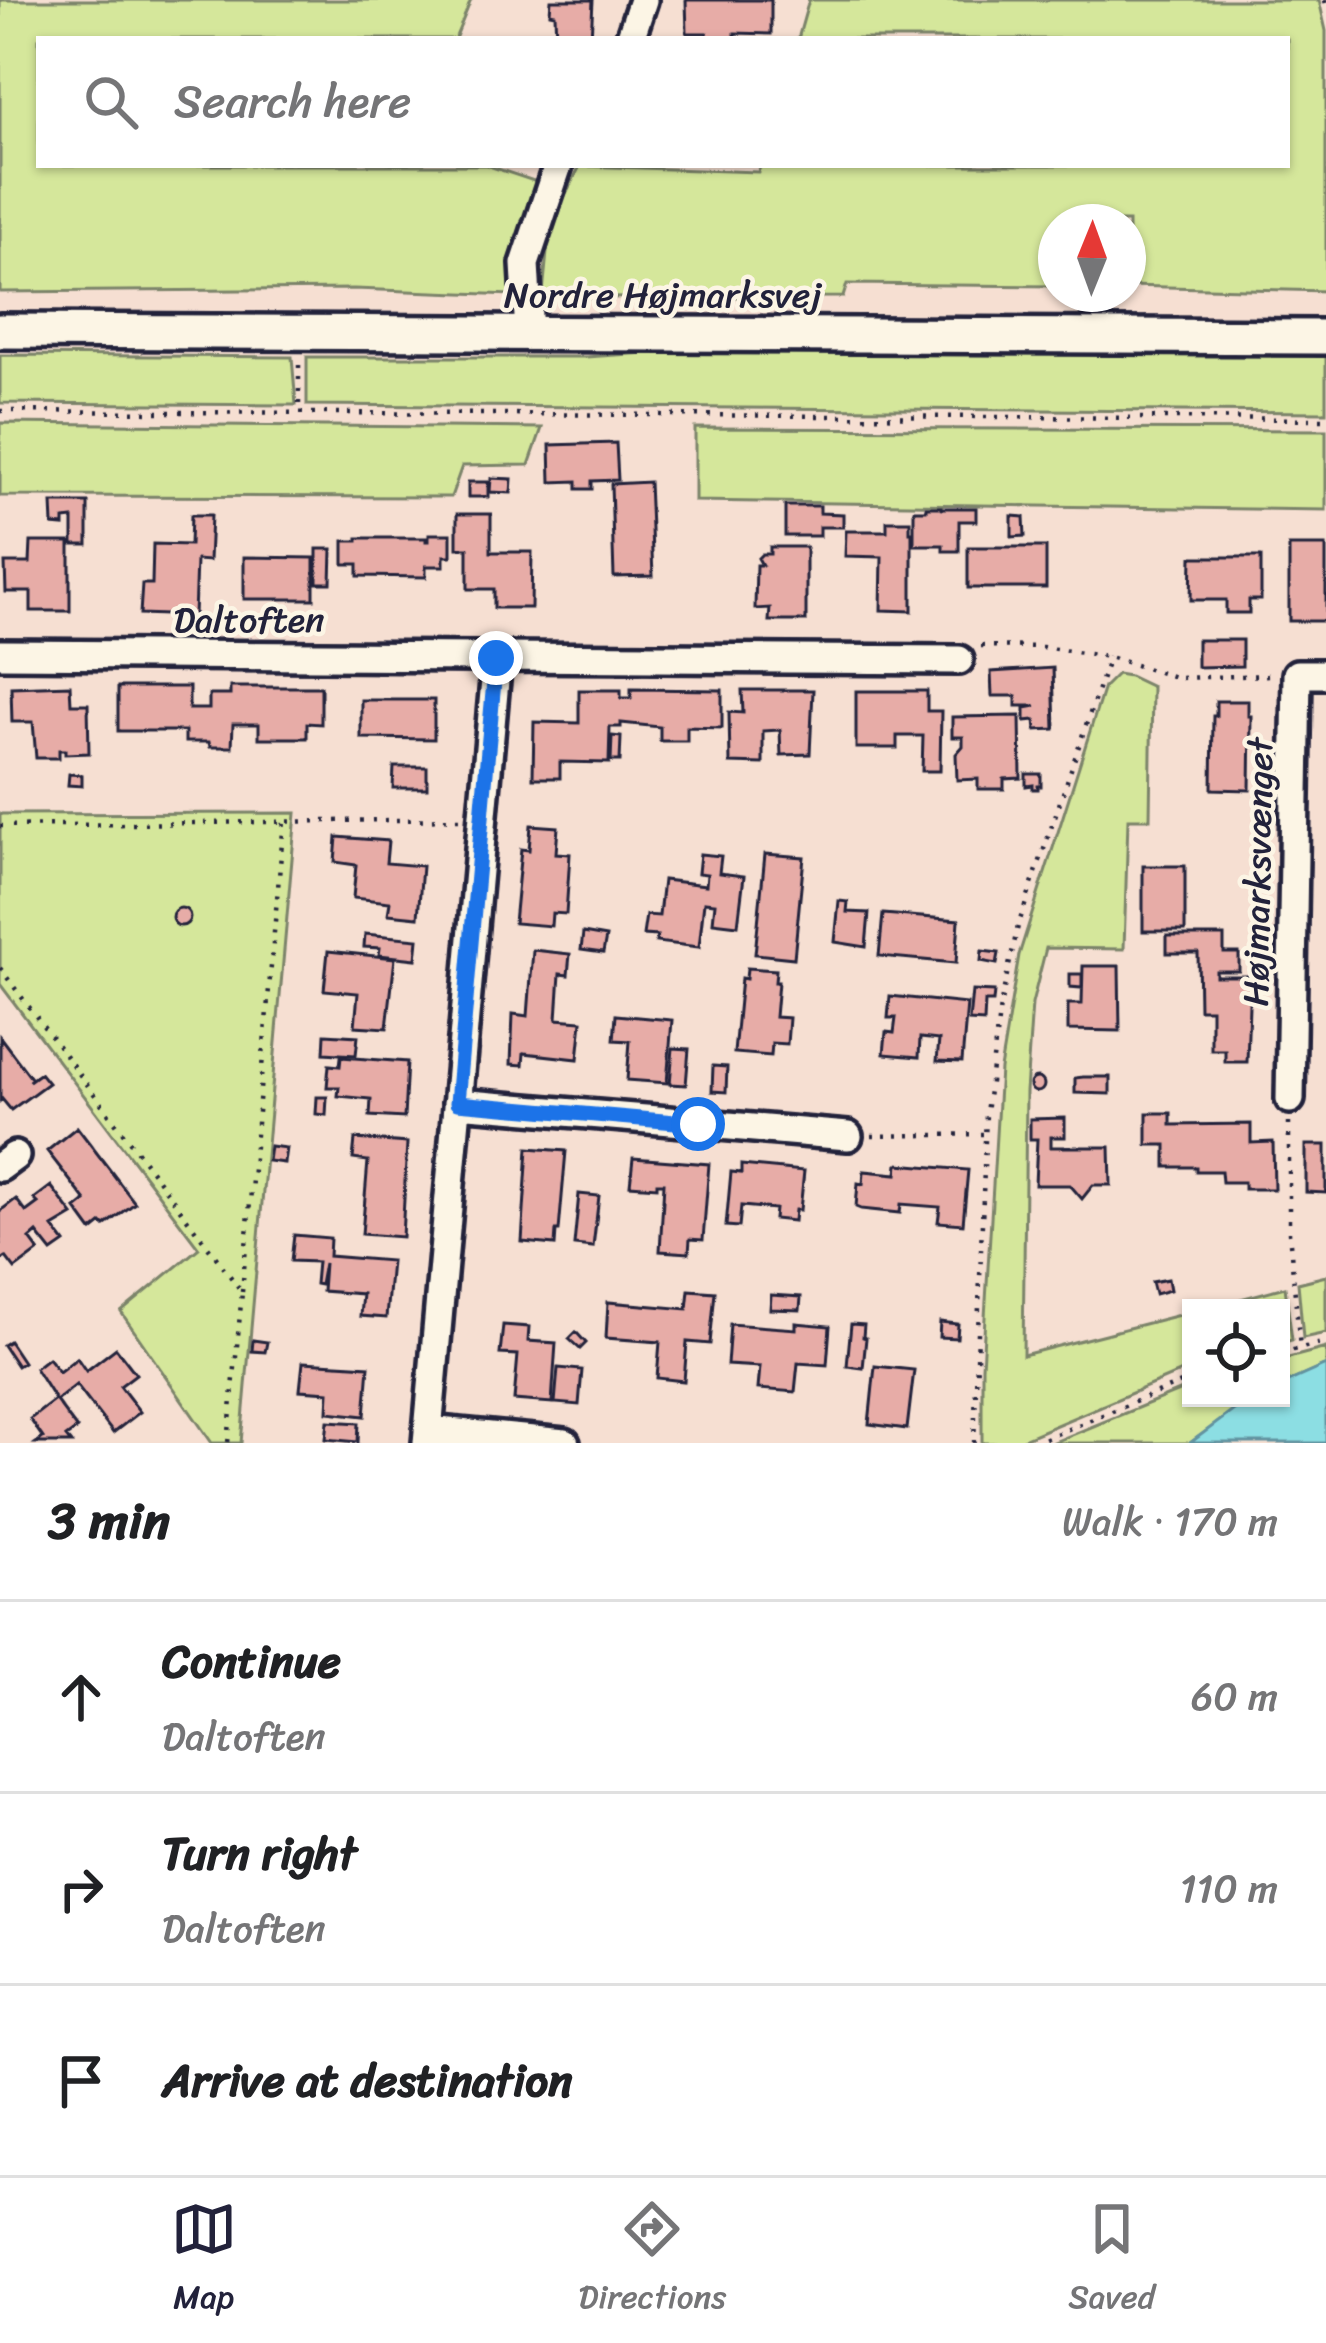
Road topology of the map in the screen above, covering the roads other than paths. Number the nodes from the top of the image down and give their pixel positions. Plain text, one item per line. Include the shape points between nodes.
1 (644, 0) edge
2 (631, 36) edge
3 (557, 168) edge
4 (0, 331) edge
5 (529, 334) junction
6 (1326, 337) edge
7 (0, 654) edge
8 (496, 658) junction
9 (958, 660) road end
10 (1326, 674) edge
11 (1290, 1099) road end
12 (457, 1103) junction
13 (848, 1136) road end
14 (428, 1436) edge
15 (565, 1443) edge

1 - 2 street
3 - 5 street via 525,264
4 - 5 street, Nordre Højmarksvej
5 - 6 street, Nordre Højmarksvej
7 - 8 street, Daltoften
8 - 9 street, Daltoften
8 - 12 street
10 - 11 street, Højmarksvænget via 1297,674
12 - 13 street
12 - 14 street
14 - 15 street

